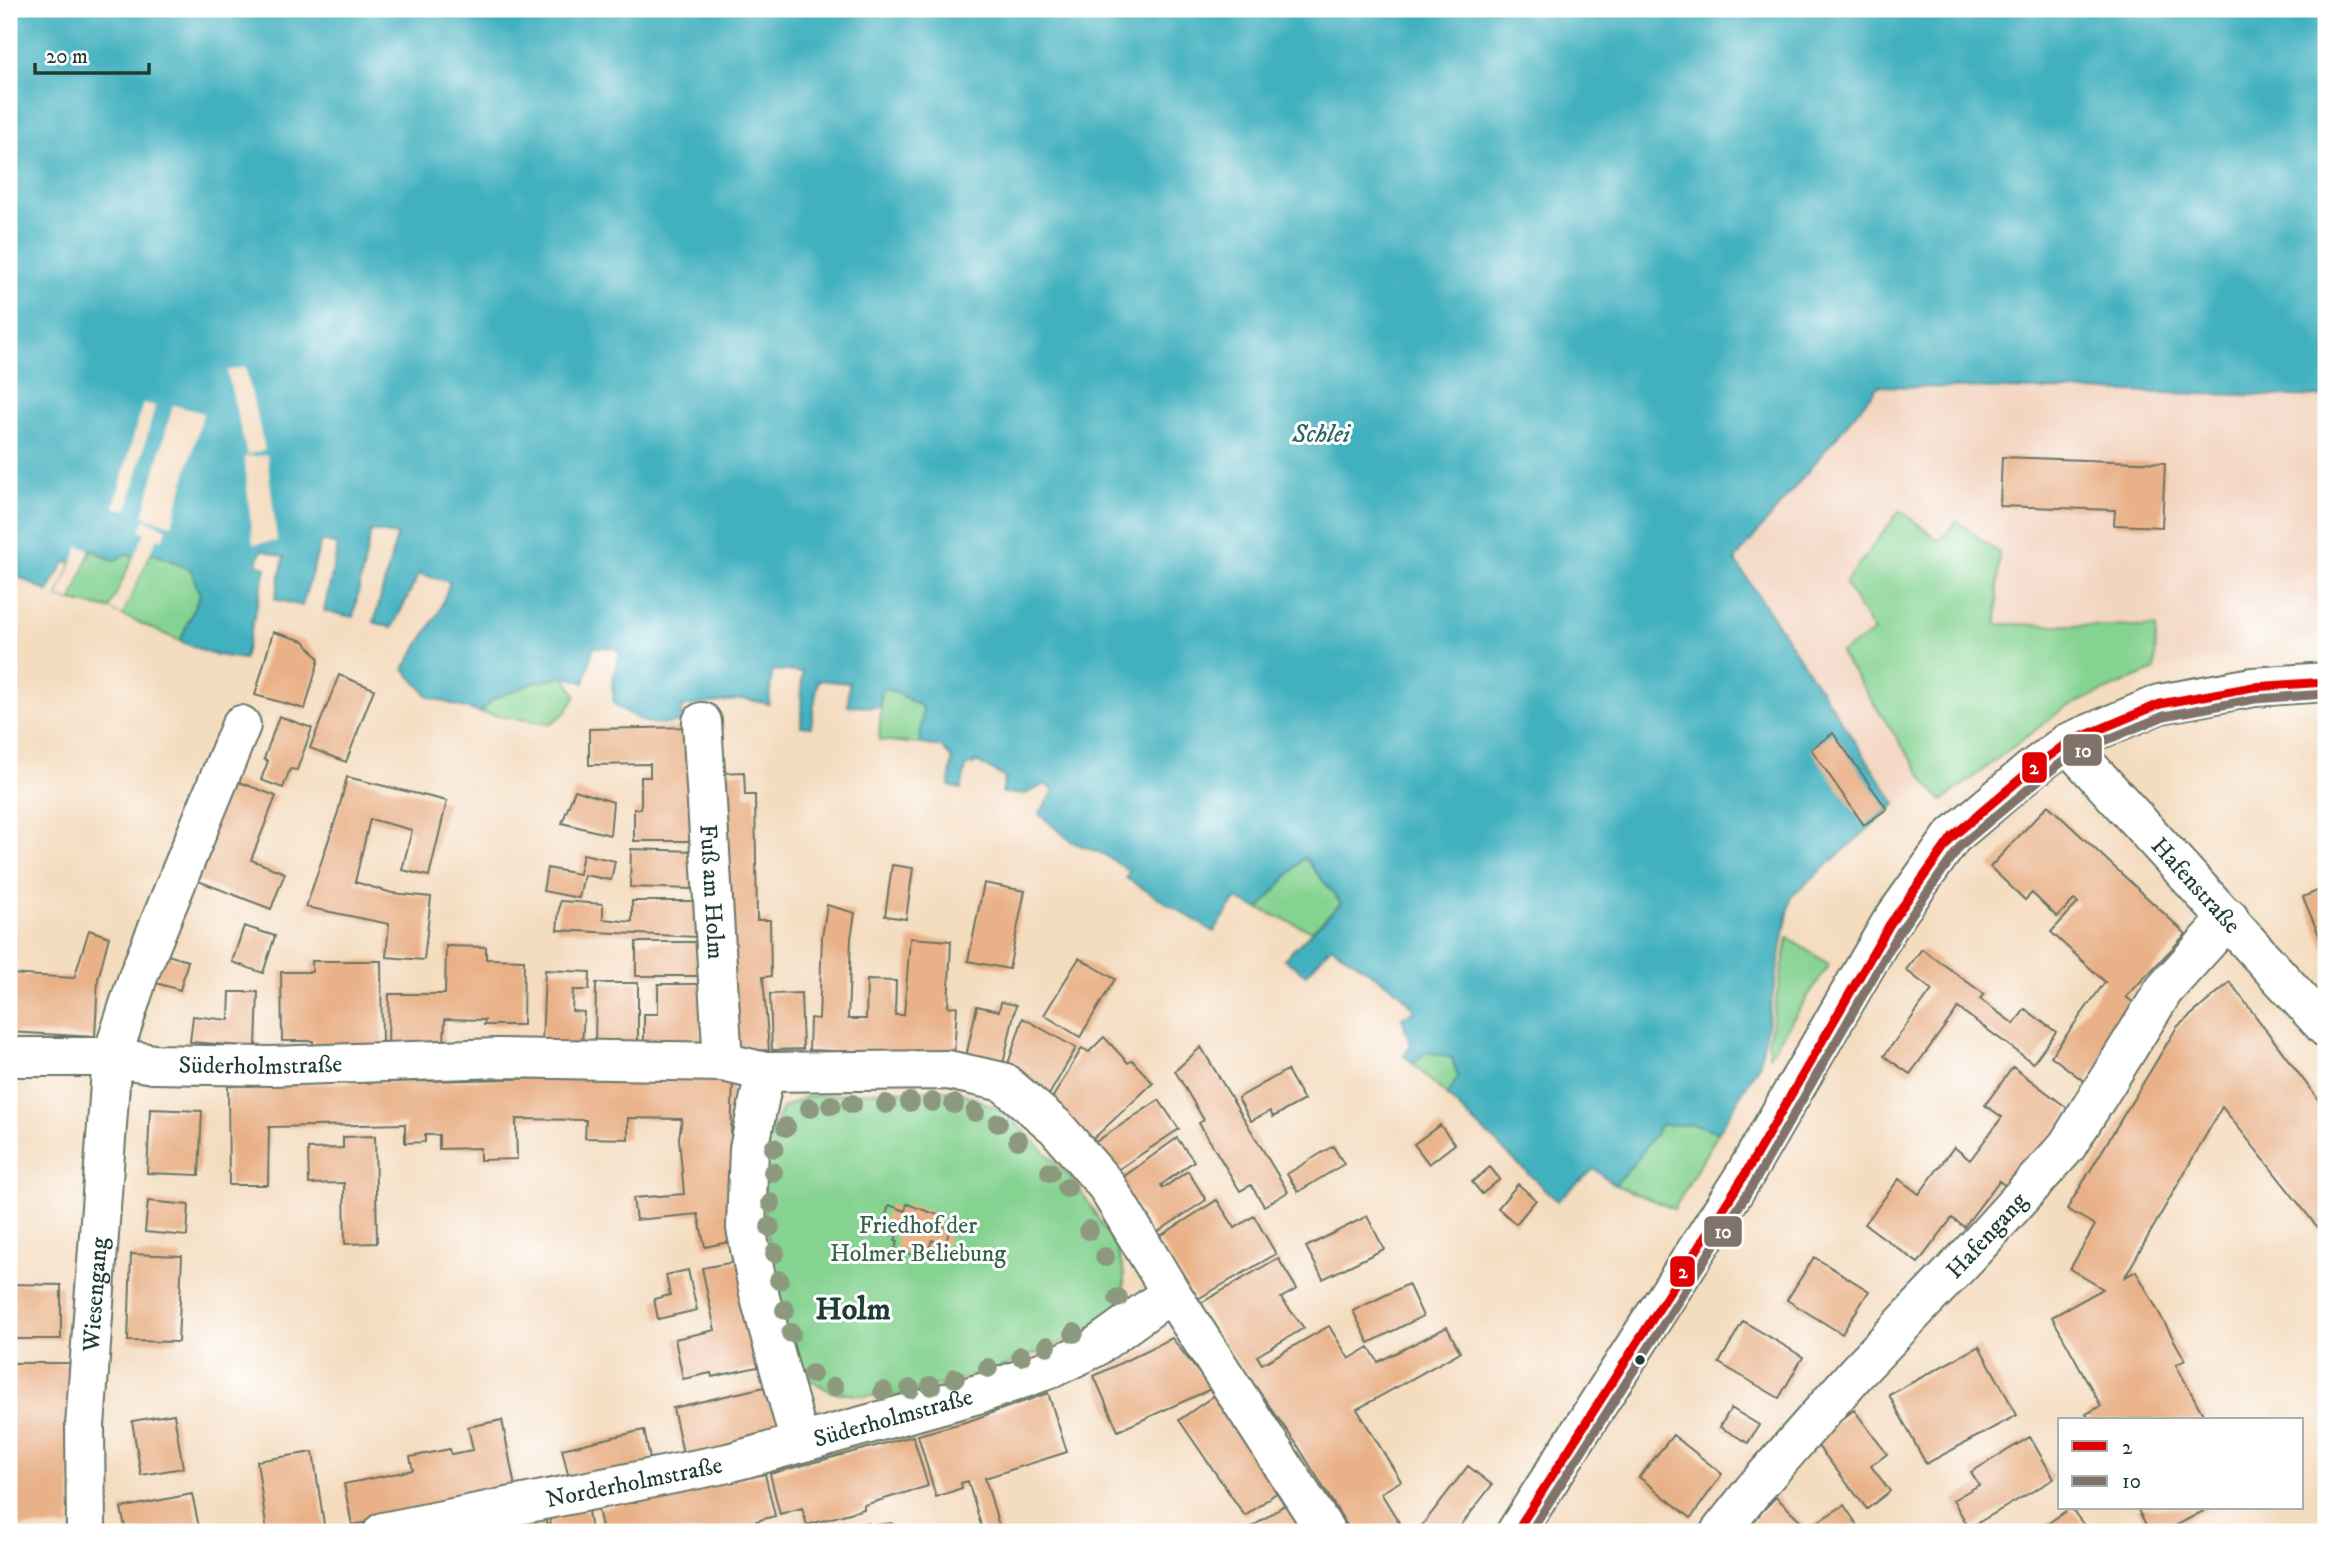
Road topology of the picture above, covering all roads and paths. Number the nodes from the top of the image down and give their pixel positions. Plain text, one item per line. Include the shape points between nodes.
1 (2326, 682) edge
2 (702, 722) dead end
3 (241, 725) dead end
4 (2067, 743) junction
5 (2229, 918) junction
6 (2326, 1028) edge
7 (9, 1057) edge
8 (112, 1057) junction
9 (723, 1062) junction
10 (765, 1072) junction
11 (1171, 1293) junction
12 (800, 1443) junction
13 (86, 1532) edge
14 (383, 1532) edge
15 (1326, 1532) edge
16 (1516, 1532) edge
17 (1720, 1532) edge

1 - 4 street via 2253,687 2160,704
2 - 9 street, Fuß am Holm
3 - 8 street via 139,974
4 - 5 street, Hafenstraße
4 - 16 street via 1952,837 1890,924 1744,1176
5 - 6 street, Hafenstraße
5 - 17 street, Hafengang via 2164,990 2067,1146 1856,1373
7 - 8 street, Süderholmstraße
8 - 9 street, Süderholmstraße via 153,1064 271,1066 498,1058
8 - 13 street, Wiesengang via 85,1426
9 - 10 street, Süderholmstraße
10 - 11 street, Süderholmstraße via 948,1070 1003,1082 1056,1127 1106,1185
10 - 12 street, Süderholmstraße via 749,1149 746,1227 760,1298
11 - 12 street, Süderholmstraße via 1094,1348 1052,1368 985,1392
11 - 15 street, Süderholmstraße
12 - 14 street, Norderholmstraße via 728,1463

